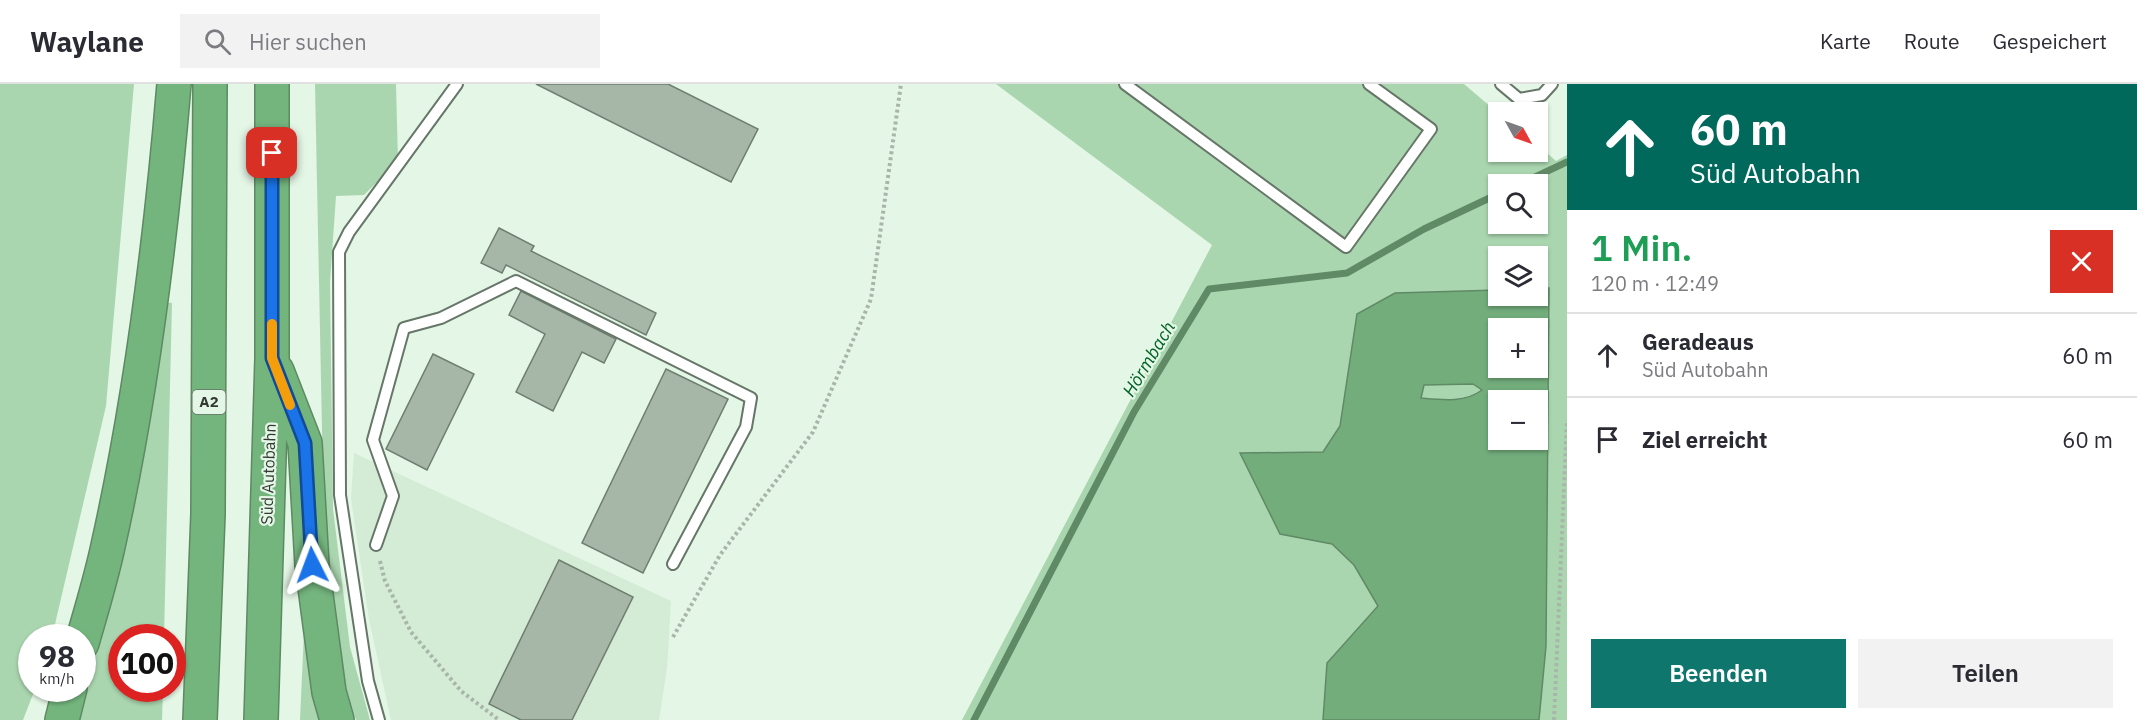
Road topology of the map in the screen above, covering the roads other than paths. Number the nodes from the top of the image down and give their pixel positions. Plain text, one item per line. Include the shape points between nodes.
1 (174, 84) edge
2 (210, 84) edge
3 (272, 84) edge
4 (457, 84) edge
5 (1125, 84) edge
6 (1369, 84) edge
7 (1501, 84) edge
8 (1552, 84) edge
9 (272, 358) junction
10 (376, 545) road end
11 (673, 564) dead end
12 (87, 624) edge
13 (66, 702) edge
14 (62, 720) edge
15 (200, 720) edge
16 (261, 720) edge
17 (337, 720) edge
18 (379, 720) edge

1 - 12 highway via 158,258 143,358 108,547
2 - 15 highway, A2 via 208,514
3 - 9 highway, Süd Autobahn
4 - 18 lane via 349,232 339,252 340,495 368,681
5 - 6 lane via 1346,247 1431,129
7 - 8 lane via 1519,99 1542,94
9 - 16 highway, Süd Autobahn
9 - 17 highway via 305,443 312,565 329,692
10 - 11 lane via 393,496 374,440 404,328 441,318 516,281 751,398 746,427
13 - 14 highway

